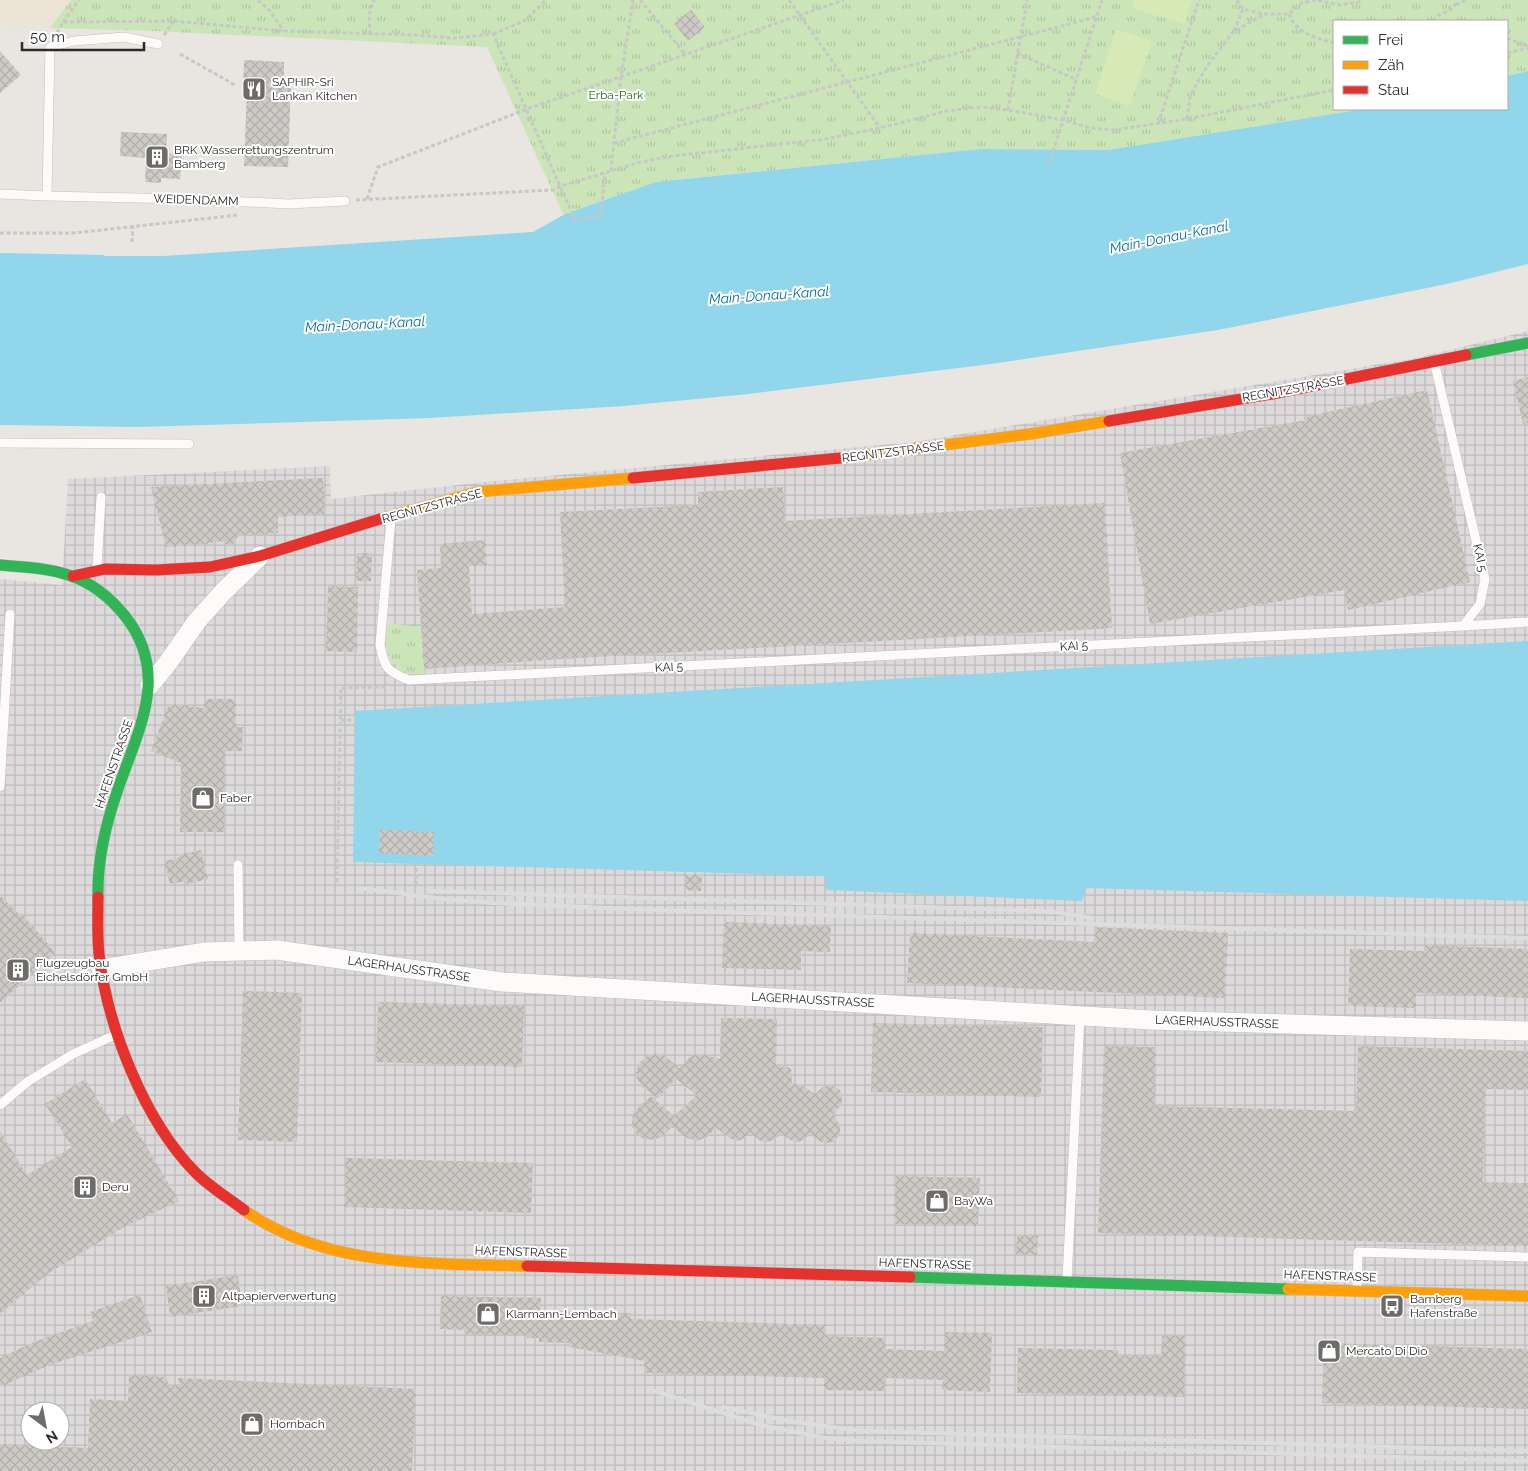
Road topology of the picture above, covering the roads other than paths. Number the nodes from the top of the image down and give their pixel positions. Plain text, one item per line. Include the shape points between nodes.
1 (158, 44) road end
2 (0, 194) edge
3 (46, 196) junction
4 (346, 201) road end
5 (1528, 343) edge
6 (1434, 362) junction
7 (0, 443) edge
8 (189, 444) dead end
9 (101, 497) dead end
10 (392, 515) junction
11 (260, 556) junction
12 (0, 565) edge
13 (96, 571) junction
14 (73, 576) junction
15 (10, 614) dead end
16 (1528, 622) edge
17 (1463, 626) junction
18 (150, 685) junction
19 (3, 699) edge
20 (0, 787) edge
21 (238, 865) dead end
22 (239, 950) junction
23 (101, 969) junction
24 (1080, 1016) junction
25 (1528, 1031) edge
26 (118, 1034) junction
27 (0, 1104) edge
28 (1528, 1257) edge
29 (1067, 1282) junction
30 (1357, 1291) junction
31 (1528, 1296) edge

1 - 3 lane via 124,37 50,46
2 - 3 lane, WEIDENDAMM
3 - 4 lane, WEIDENDAMM via 289,204
5 - 6 street, REGNITZSTRASSE
6 - 10 street, REGNITZSTRASSE via 1272,394 1038,433 817,461 477,492
6 - 17 lane, KAI 5 via 1485,579 1480,604
7 - 8 lane
9 - 13 lane
10 - 11 street, REGNITZSTRASSE
10 - 17 lane, KAI 5 via 380,645 384,662 392,674 409,680
11 - 13 street, REGNITZSTRASSE via 210,567
11 - 18 street, REGNITZSTRASSE via 197,621
12 - 14 street via 52,570
13 - 14 street, REGNITZSTRASSE
14 - 18 street, HAFENSTRASSE via 112,602 132,625 141,641
15 - 19 lane
16 - 17 lane
18 - 23 street, HAFENSTRASSE via 143,722 118,787 100,863 98,945
19 - 20 lane
21 - 22 lane
22 - 23 street, LAGERHAUSSTRASSE via 204,952
22 - 24 street, LAGERHAUSSTRASSE via 277,950 502,982
23 - 26 street, HAFENSTRASSE
24 - 25 street, LAGERHAUSSTRASSE
24 - 29 lane
26 - 27 lane via 42,1072
26 - 29 street, HAFENSTRASSE via 152,1113 194,1171 258,1221 336,1252 382,1260 429,1263
28 - 30 lane via 1358,1252
29 - 30 street, HAFENSTRASSE
30 - 31 street, HAFENSTRASSE

